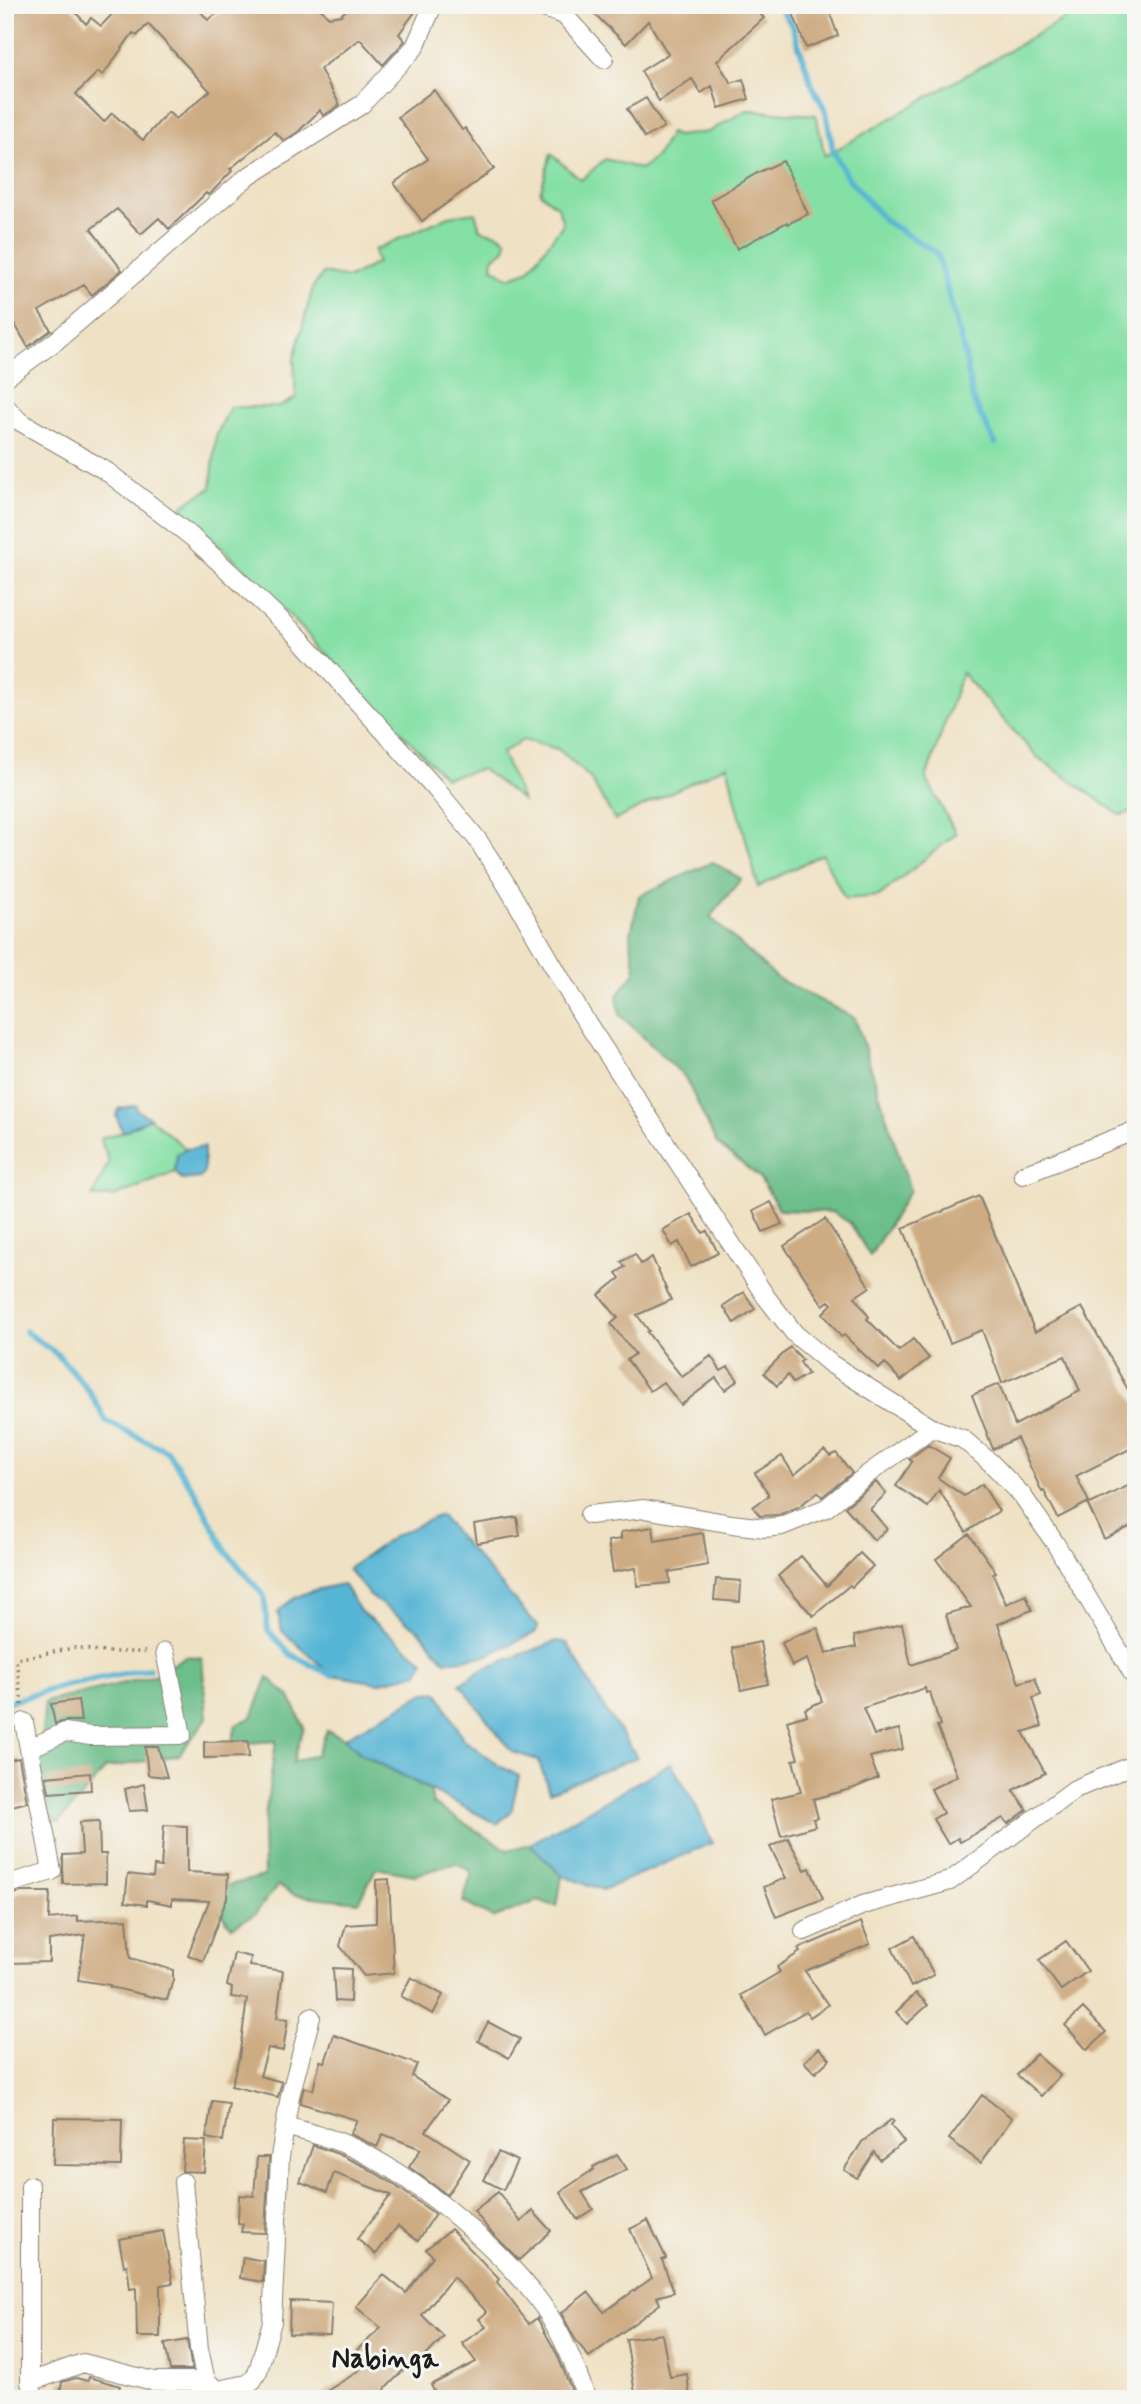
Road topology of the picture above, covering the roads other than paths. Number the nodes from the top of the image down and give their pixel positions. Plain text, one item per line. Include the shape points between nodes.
1 (433, 5) edge
2 (535, 5) edge
3 (604, 59) dead end
4 (5, 378) edge
5 (5, 406) edge
6 (1136, 1130) edge
7 (1023, 1175) dead end
8 (932, 1428) junction
9 (589, 1515) dead end
10 (165, 1652) road end
11 (1136, 1679) edge
12 (24, 1722) road end
13 (30, 1748) junction
14 (1136, 1764) edge
15 (5, 1885) edge
16 (804, 1931) dead end
17 (311, 2017) dead end
18 (285, 2126) junction
19 (183, 2182) dead end
20 (30, 2186) dead end
21 (206, 2381) junction
22 (32, 2390) edge
23 (198, 2399) edge
24 (587, 2399) edge

1 - 4 street via 415,47 361,105 246,178 56,341
2 - 3 street via 564,15
5 - 8 street via 19,421 106,471 192,537 298,636 379,724 477,839 580,1012 766,1297 795,1334 831,1364
6 - 7 street
8 - 9 street via 826,1508 782,1526 732,1524 652,1509
8 - 11 street via 963,1439 1022,1495
10 - 13 street via 182,1735 65,1732
12 - 13 street
13 - 15 street via 52,1871
14 - 16 street via 1075,1789 950,1881 874,1901
17 - 18 street
18 - 21 street via 272,2322 258,2371 247,2384 233,2388 218,2390
18 - 24 street via 342,2143 384,2164 427,2194 511,2267 553,2321
19 - 21 street
20 - 22 street
21 - 22 street via 153,2381 83,2363
21 - 23 street

